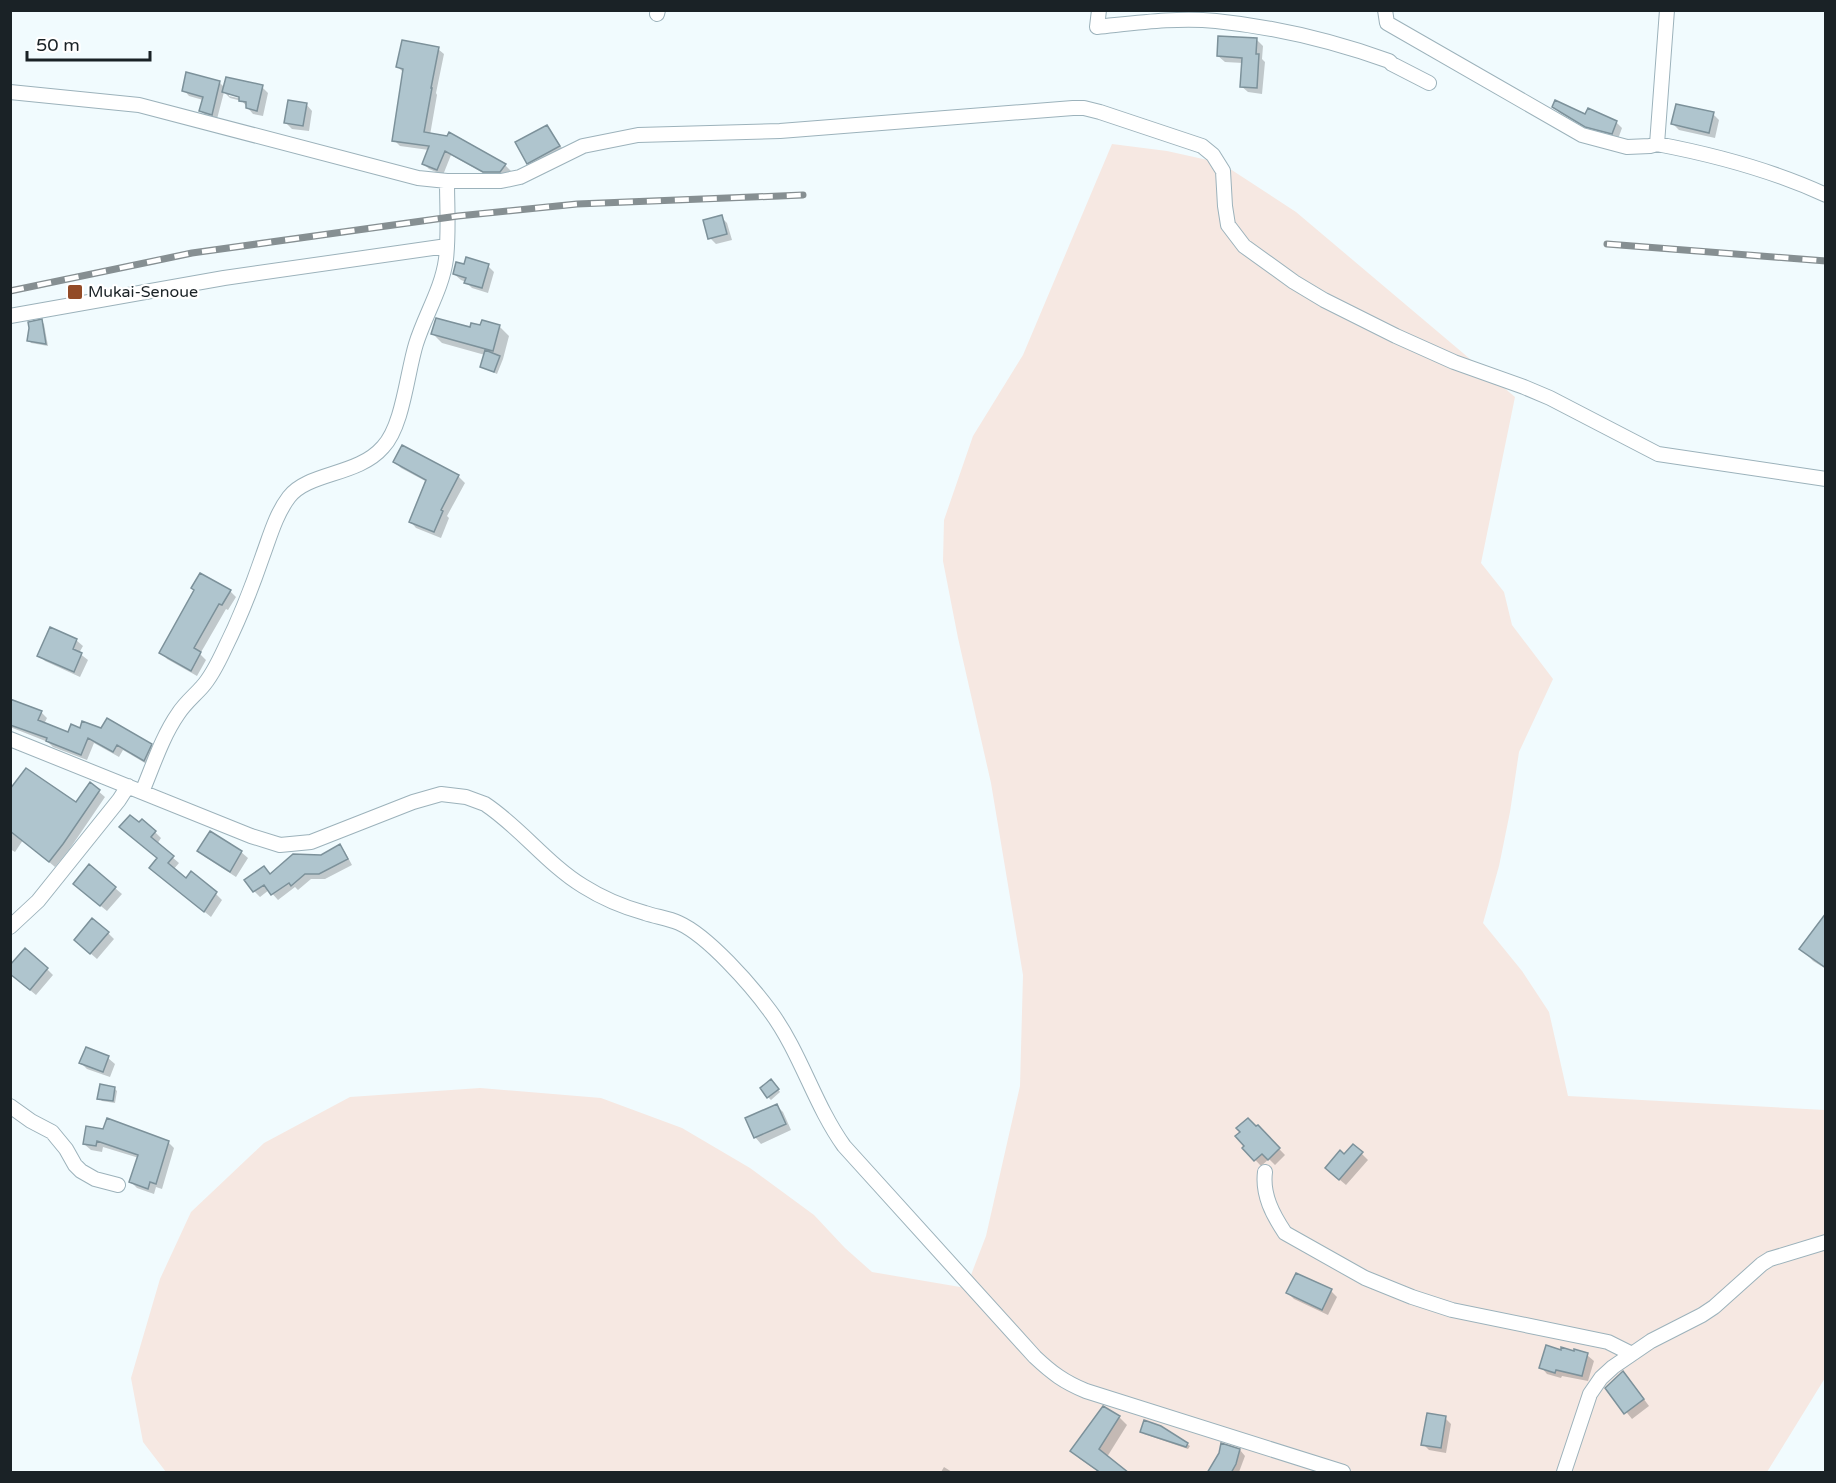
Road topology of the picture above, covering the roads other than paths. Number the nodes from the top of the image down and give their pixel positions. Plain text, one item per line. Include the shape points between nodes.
1 (1099, 10) edge
2 (1385, 10) edge
3 (1667, 10) edge
4 (1429, 83) dead end
5 (10, 92) edge
6 (1657, 144) junction
7 (447, 182) junction
8 (1826, 195) edge
9 (447, 246) junction
10 (10, 316) edge
11 (1826, 479) edge
12 (10, 739) edge
13 (128, 786) junction
14 (142, 792) junction
15 (10, 927) edge
16 (10, 1106) edge
17 (1265, 1172) dead end
18 (118, 1185) dead end
19 (1826, 1242) edge
20 (1632, 1354) junction
21 (1343, 1473) edge
22 (1563, 1473) edge

1 - 4 street via 1097,27 1215,21 1298,34 1389,61
2 - 6 street via 1387,23 1582,135 1628,147
3 - 6 street
5 - 7 street via 139,105 418,178
6 - 8 street via 1753,166
7 - 9 street
7 - 11 street via 520,177 583,146 638,135 780,131 1084,108 1202,146 1223,171 1228,225 1245,246 1294,282 1396,336 1541,394 1658,454
9 - 10 street via 224,278
9 - 14 street via 444,273 416,344 392,435 383,448 362,463 303,485 290,496 214,671 168,730
12 - 13 street
13 - 14 street
13 - 15 street via 38,901
14 - 21 street via 280,845 311,842 441,794 485,804 582,886 616,904 682,925 716,950 771,1011 844,1146 1049,1370 1086,1391
16 - 18 street via 52,1132 81,1172
17 - 20 street via 1267,1198 1285,1233 1365,1278 1452,1310 1608,1342
19 - 20 street via 1770,1259 1702,1316
20 - 22 street via 1601,1378 1590,1394

